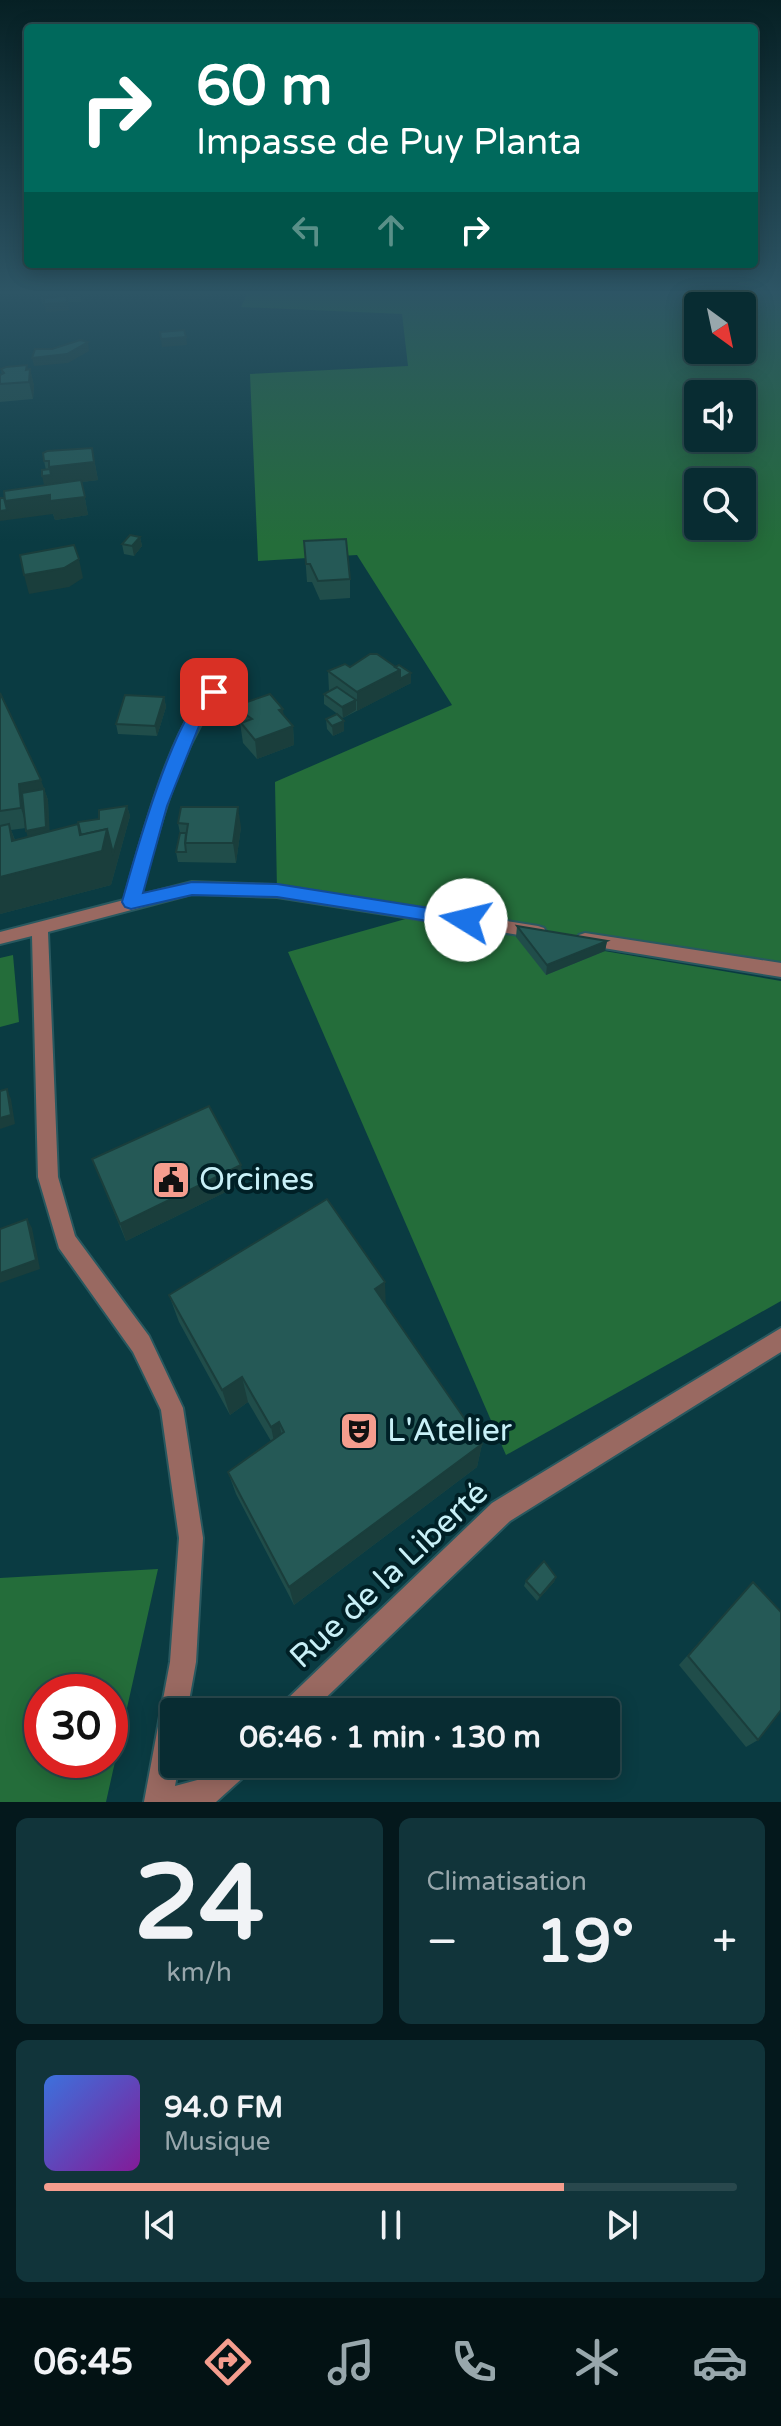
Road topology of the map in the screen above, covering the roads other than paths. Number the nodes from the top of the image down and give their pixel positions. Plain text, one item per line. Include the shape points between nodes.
1 (214, 692) dead end
2 (131, 902) junction
3 (40, 927) junction
4 (0, 938) edge
5 (781, 970) edge
6 (778, 1345) edge
7 (177, 1698) edge
8 (307, 1698) edge
9 (162, 1778) edge
10 (222, 1778) edge
11 (158, 1802) edge
12 (169, 1802) edge

1 - 2 street via 198,710 158,806
2 - 3 street
2 - 5 street via 192,888 277,891
3 - 4 street
3 - 7 street via 48,1177 55,1203 66,1241 141,1344 172,1408 191,1538
6 - 8 street, Rue de la Liberté via 501,1512
9 - 11 street
10 - 12 street via 209,1791

